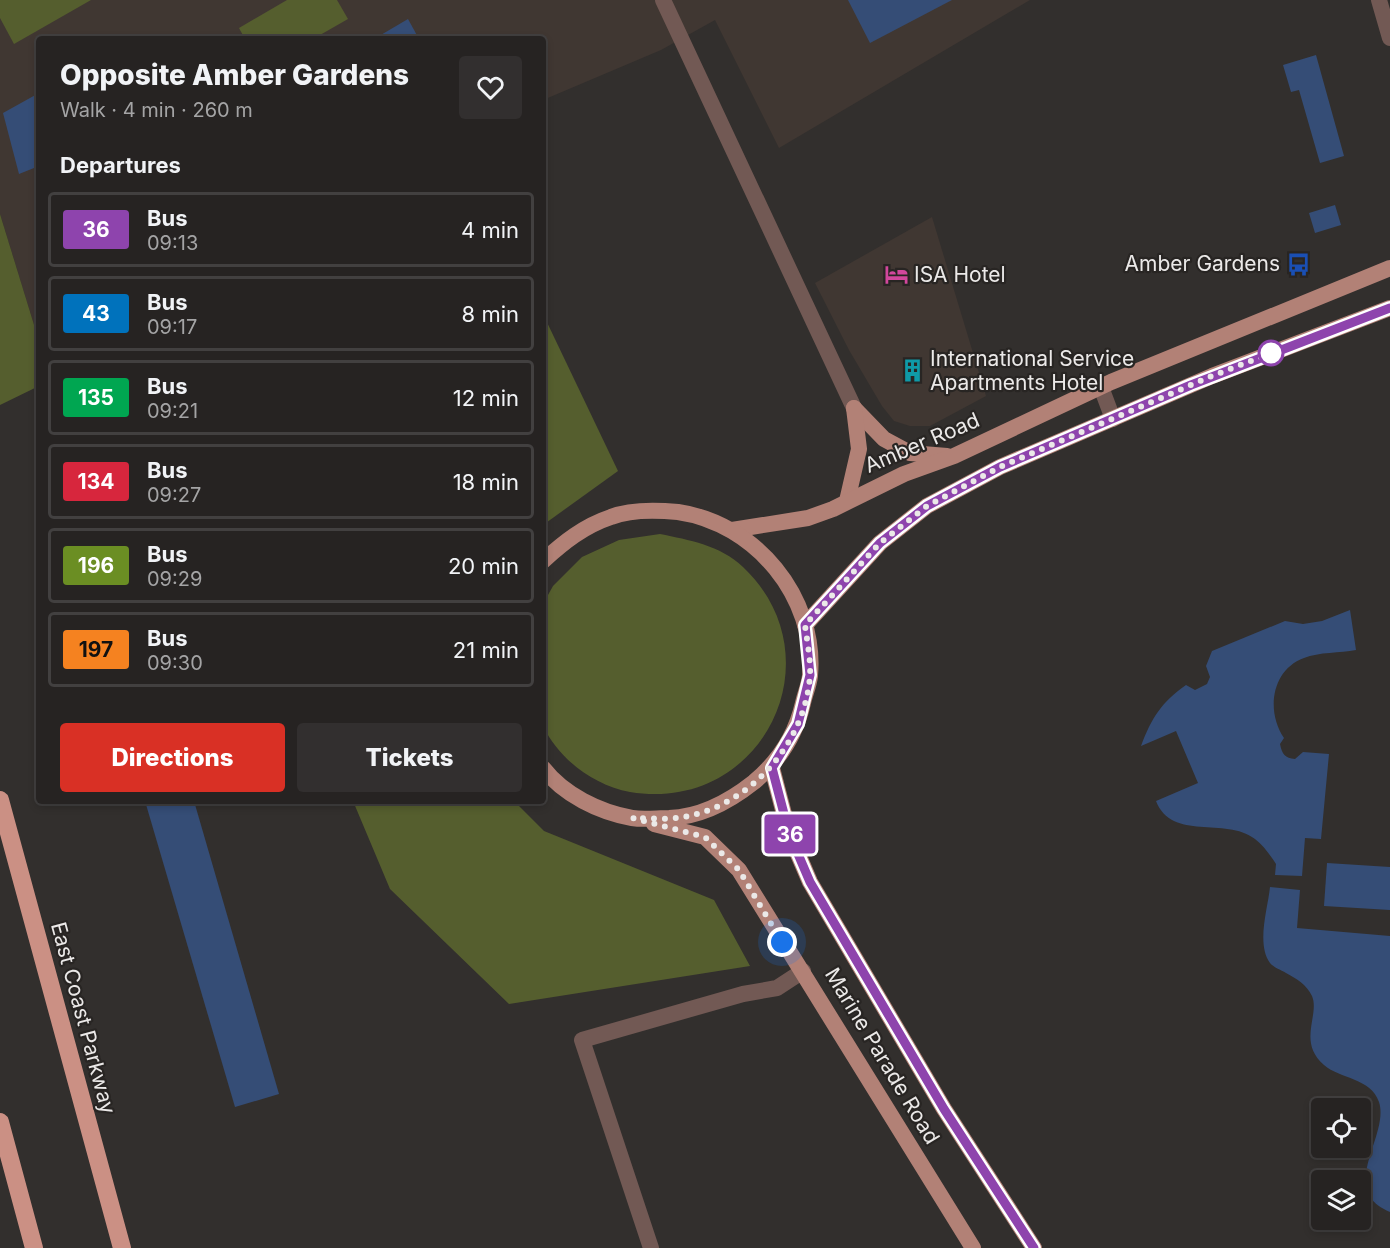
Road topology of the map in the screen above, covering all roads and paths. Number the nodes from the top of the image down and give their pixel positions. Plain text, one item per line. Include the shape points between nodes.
1 (663, 0) edge
2 (1379, 0) edge
3 (1390, 38) edge
4 (1390, 268) edge
5 (1390, 308) edge
6 (1101, 387) junction
7 (854, 408) junction
8 (1113, 418) junction
9 (954, 456) junction
10 (847, 501) junction
11 (732, 530) junction
12 (546, 558) edge
13 (805, 625) junction
14 (772, 768) junction
15 (546, 772) edge
16 (0, 800) edge
17 (633, 818) junction
18 (803, 971) junction
19 (0, 1122) edge
20 (34, 1248) edge
21 (122, 1248) edge
22 (651, 1248) edge
23 (973, 1248) edge
24 (1034, 1248) edge

1 - 7 street
2 - 3 street
4 - 6 main road, Amber Road
5 - 8 main road
6 - 8 street
6 - 9 main road, Amber Road
7 - 9 main road via 884,439 910,453
7 - 10 main road via 859,449
8 - 13 main road via 1000,467 927,506 880,543
9 - 10 main road, Amber Road
10 - 11 main road, Amber Road via 808,518
11 - 12 main road via 696,515 657,510 612,516 570,536
11 - 13 main road via 765,555 783,579
13 - 14 main road via 810,675 798,724
14 - 17 main road via 732,800 684,818
14 - 24 main road, Marine Parade Road via 789,833 810,882 944,1109
15 - 17 main road via 589,805
16 - 21 highway, East Coast Parkway
17 - 18 main road, Marine Parade Road via 705,837 739,870
18 - 22 street via 777,988 582,1040
18 - 23 main road, Marine Parade Road
19 - 20 highway

